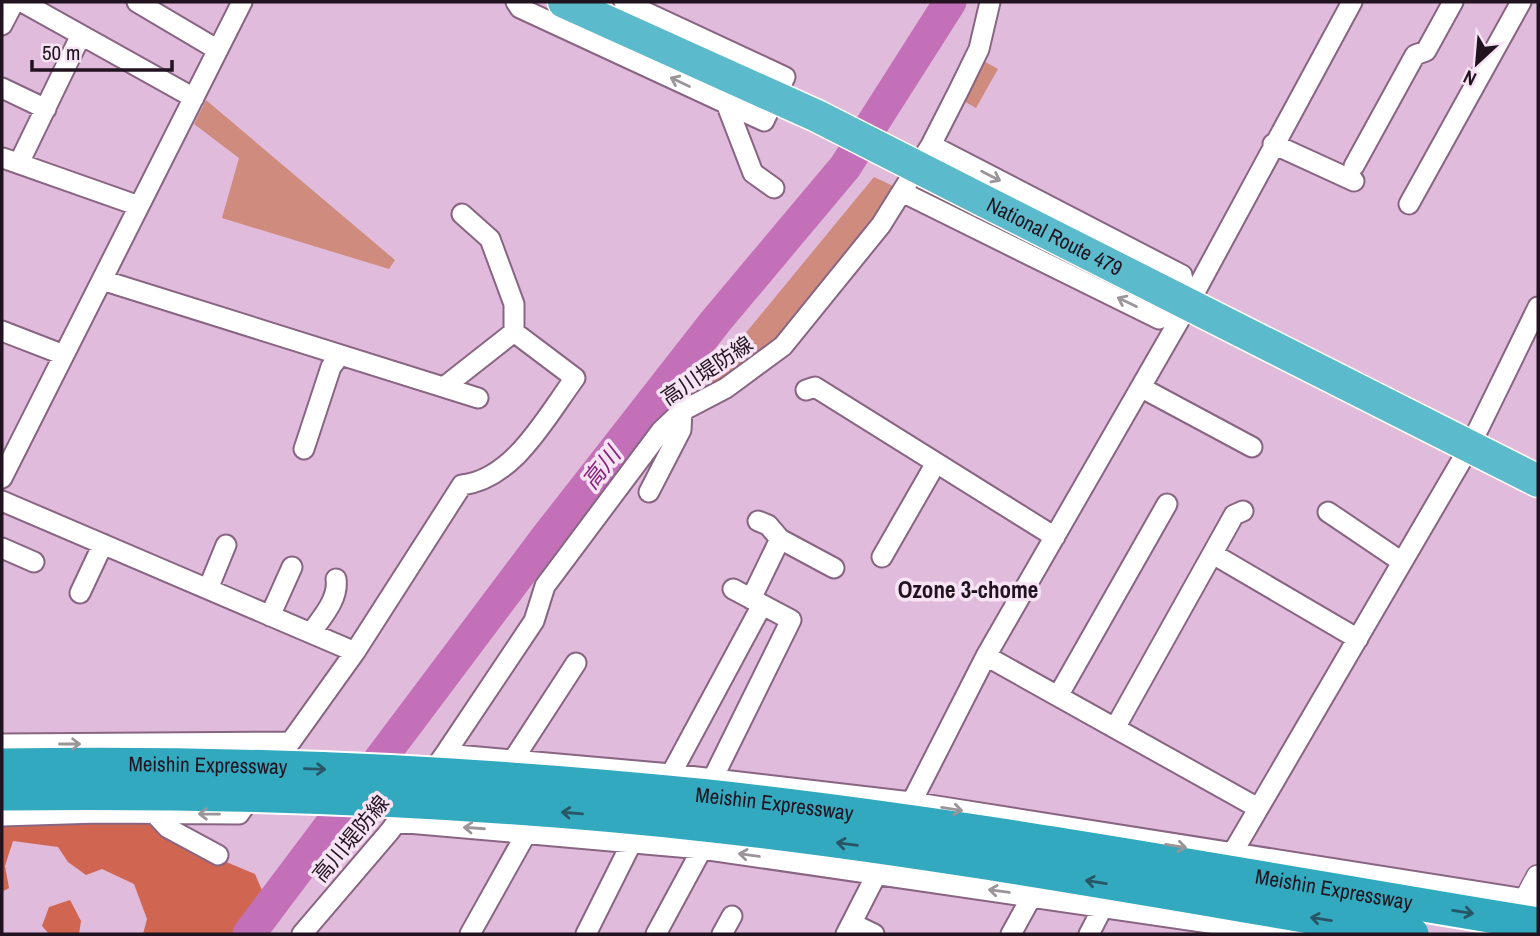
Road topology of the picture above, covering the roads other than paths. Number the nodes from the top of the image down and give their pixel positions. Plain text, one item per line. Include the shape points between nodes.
1 (14, 2) edge
2 (22, 2) edge
3 (137, 2) edge
4 (242, 2) edge
5 (516, 2) edge
6 (564, 2) edge
7 (624, 2) edge
8 (990, 2) edge
9 (1352, 2) edge
10 (1452, 2) edge
11 (1521, 2) edge
12 (2, 25) edge
13 (81, 35) junction
14 (218, 50) junction
15 (2, 88) edge
16 (727, 90) junction
17 (194, 98) junction
18 (46, 109) junction
19 (1273, 144) junction
20 (931, 145) junction
21 (11, 160) edge
22 (774, 188) dead end
23 (902, 191) junction
24 (1409, 204) dead end
25 (139, 206) junction
26 (462, 214) dead end
27 (102, 280) junction
28 (1188, 305) junction
29 (1538, 307) edge
30 (2, 331) edge
31 (514, 332) junction
32 (64, 355) junction
33 (340, 355) junction
34 (444, 387) junction
35 (1142, 388) junction
36 (806, 390) dead end
37 (478, 398) dead end
38 (682, 411) junction
39 (1470, 446) junction
40 (1252, 447) dead end
41 (304, 449) dead end
42 (936, 463) junction
43 (2, 478) edge
44 (1538, 481) edge
45 (649, 492) dead end
46 (2, 501) edge
47 (1167, 504) dead end
48 (1243, 510) dead end
49 (1328, 512) dead end
50 (758, 521) dead end
51 (1055, 537) junction
52 (780, 539) junction
53 (103, 544) junction
54 (226, 545) dead end
55 (2, 548) edge
56 (1213, 554) junction
57 (882, 557) dead end
58 (34, 562) dead end
59 (1402, 562) junction
60 (292, 567) dead end
61 (834, 568) dead end
62 (336, 579) dead end
63 (208, 589) junction
64 (733, 589) dead end
65 (80, 593) dead end
66 (757, 602) junction
67 (270, 615) junction
68 (312, 633) junction
69 (1358, 639) junction
70 (355, 652) junction
71 (986, 656) junction
72 (576, 663) dead end
73 (1058, 696) junction
74 (1115, 728) junction
75 (288, 743) junction
76 (2, 744) edge
77 (445, 754) junction
78 (513, 760) junction
79 (2, 765) edge
80 (671, 774) junction
81 (713, 778) junction
82 (2, 794) edge
83 (911, 802) junction
84 (1258, 808) junction
85 (154, 813) junction
86 (2, 816) edge
87 (396, 822) junction
88 (527, 832) junction
89 (633, 841) junction
90 (702, 849) junction
91 (218, 855) dead end
92 (1231, 855) junction
93 (880, 873) junction
94 (1538, 877) edge
95 (333, 896) junction
96 (1032, 896) junction
97 (1103, 907) junction
98 (1534, 909) edge
99 (732, 916) dead end
100 (1188, 927) edge
101 (850, 929) edge
102 (1248, 931) edge
103 (302, 934) edge
104 (315, 934) edge
105 (470, 934) edge
106 (586, 934) edge
107 (656, 934) edge
108 (722, 934) edge
109 (874, 934) edge
110 (1012, 934) edge
111 (1089, 934) edge
112 (1284, 934) edge
113 (1412, 934) edge
114 (1508, 934) edge

1 - 12 street
2 - 13 street
3 - 14 street
4 - 14 street
16 -> 5 street via 520,8
6 - 16 highway, National Route 479
7 - 16 street via 785,78 764,121
8 - 20 street, 高川堤防線 via 979,49
9 - 19 street
10 - 19 street via 1426,51 1416,55 1354,174
11 - 24 street
13 - 17 street
13 - 18 street
14 - 17 street
15 - 18 street
16 - 22 street via 753,173
16 - 28 highway, National Route 479, bridge via 817,116
17 - 25 street
18 - 21 street
19 - 28 street
20 - 23 street, 高川堤防線
20 -> 28 street via 1182,275
21 - 25 street
28 -> 23 street via 1160,318
23 - 38 street, 高川堤防線 via 881,225 783,346 726,388
25 - 27 street
26 - 31 street via 490,239 514,304
27 - 32 street
27 - 33 street
28 - 35 street
28 - 39 highway, National Route 479
29 - 39 street
30 - 32 street
31 - 34 street
31 - 70 street via 575,378 500,472 479,483 462,485
32 - 43 street
33 - 34 street
33 - 41 street via 331,367
34 - 37 street
35 - 40 street
35 - 51 street
36 - 42 street via 815,387
38 - 45 street via 681,430
38 - 77 street, 高川堤防線 via 661,431 545,586 534,621
39 - 44 highway, National Route 479
39 - 59 street
42 - 51 street
42 - 57 street
46 - 53 street
47 - 73 street
48 - 56 street via 1234,515
49 - 59 street
50 - 52 street
51 - 71 street
52 - 61 street
52 - 66 street
53 - 63 street
53 - 65 street
54 - 63 street
55 - 58 street
56 - 69 street
56 - 74 street
59 - 69 street
60 - 67 street
62 - 68 street via 333,601
63 - 67 street
64 - 66 street
66 - 80 street
66 - 81 street via 791,620
67 - 68 street
68 - 70 street
69 - 84 street
70 - 75 street
71 - 73 street
71 - 83 street
72 - 78 street
73 - 74 street
74 - 84 street
76 -> 75 street
75 -> 85 street via 239,814
77 - 78 street
77 - 87 street, 高川堤防線
78 - 80 street
79 -> 98 highway, Meishin Expressway, bridge via 392,772 708,796
80 - 81 street
81 - 83 street
113 -> 82 highway, Meishin Expressway, bridge via 880,848 714,826 378,800 226,794
83 -> 92 street
83 - 93 street
84 - 92 street
85 - 86 street
85 - 91 street via 168,828
88 -> 87 street
87 - 95 street, 高川堤防線
88 - 89 street
88 - 105 street
89 - 90 street
89 - 106 street
93 -> 90 street
90 - 107 street
92 - 98 street
92 - 100 street
96 -> 93 street
93 - 101 street
94 - 98 street
95 - 103 street, 高川堤防線
95 - 104 street
96 - 97 street
96 - 110 street
97 - 100 street
97 - 111 street
98 - 114 street
99 - 108 street
100 - 102 street
101 - 109 street
102 - 112 street

